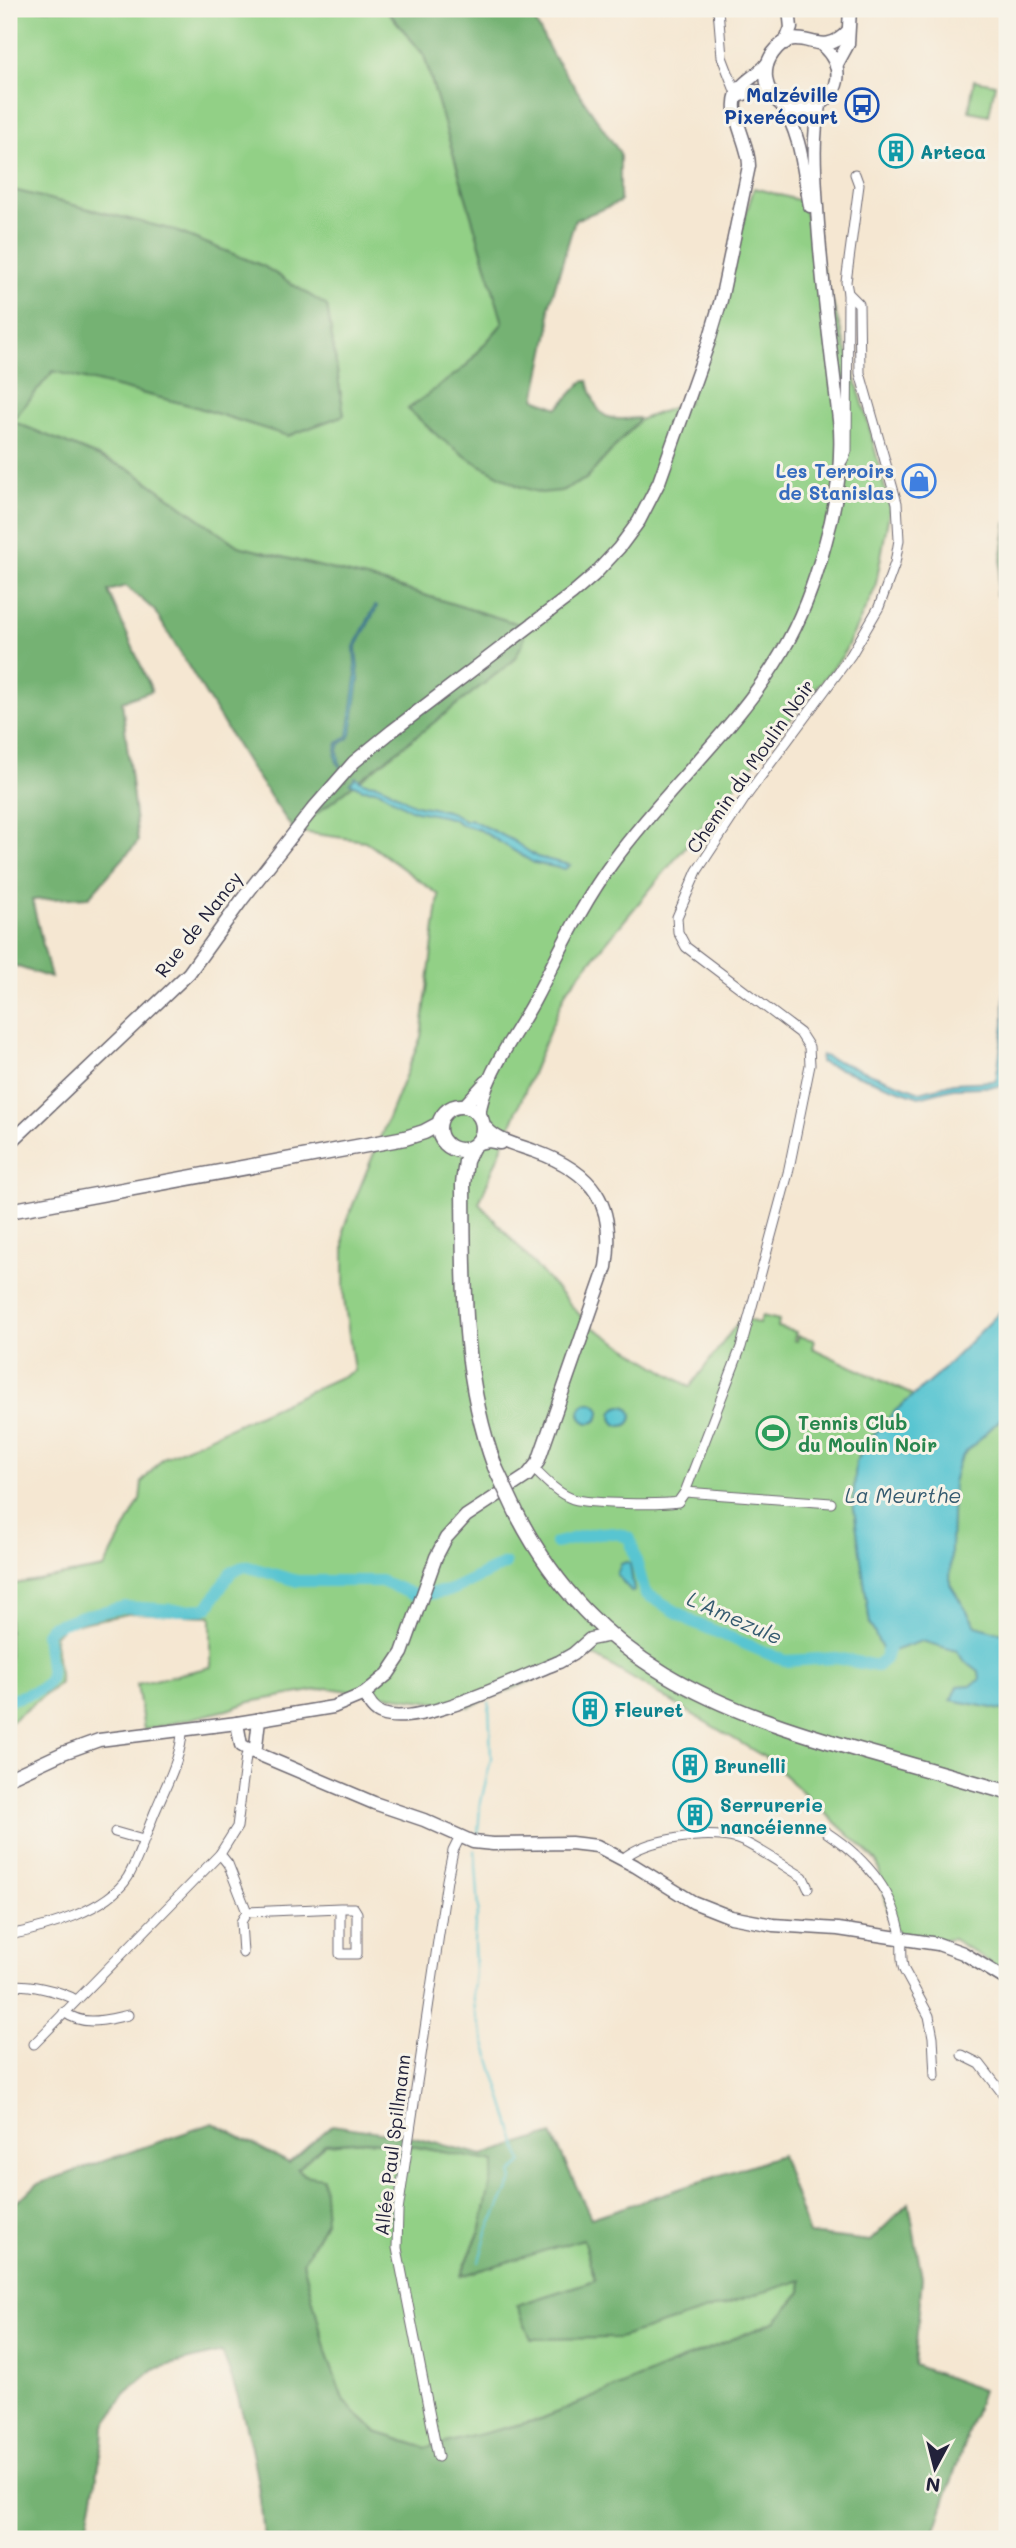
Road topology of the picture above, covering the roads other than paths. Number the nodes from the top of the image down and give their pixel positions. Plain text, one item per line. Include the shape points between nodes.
1 (718, 9) edge
2 (789, 9) edge
3 (797, 9) edge
4 (850, 9) edge
5 (848, 30) junction
6 (810, 40) junction
7 (785, 43) junction
8 (823, 46) junction
9 (767, 64) junction
10 (836, 65) junction
11 (771, 93) junction
12 (737, 96) junction
13 (781, 104) junction
14 (819, 106) junction
15 (802, 155) junction
16 (815, 165) junction
17 (855, 174) dead end
18 (817, 229) junction
19 (848, 293) junction
20 (839, 468) junction
21 (493, 1073) junction
22 (464, 1106) junction
23 (481, 1120) junction
24 (439, 1124) junction
25 (405, 1138) junction
26 (9, 1143) edge
27 (447, 1145) junction
28 (475, 1146) junction
29 (521, 1147) junction
30 (463, 1184) junction
31 (9, 1211) edge
32 (534, 1469) junction
33 (685, 1492) junction
34 (831, 1503) dead end
35 (611, 1635) junction
36 (364, 1695) junction
37 (258, 1719) junction
38 (237, 1723) junction
39 (182, 1730) junction
40 (251, 1751) junction
41 (9, 1778) edge
42 (1007, 1792) edge
43 (115, 1832) dead end
44 (826, 1832) dead end
45 (460, 1836) junction
46 (143, 1840) junction
47 (220, 1854) junction
48 (623, 1859) junction
49 (808, 1888) dead end
50 (340, 1908) junction
51 (247, 1912) junction
52 (9, 1934) edge
53 (901, 1938) junction
54 (243, 1953) dead end
55 (1007, 1980) edge
56 (9, 1986) edge
57 (76, 2000) junction
58 (64, 2012) junction
59 (128, 2015) dead end
60 (34, 2043) dead end
61 (962, 2054) dead end
62 (935, 2076) dead end
63 (1007, 2099) edge
64 (438, 2457) dead end

1 - 12 street via 722,57
2 - 7 street via 791,28
3 - 6 street via 800,27
4 - 5 street
5 - 8 street via 835,43
5 - 10 street via 848,44
6 - 7 street
6 - 8 street
7 - 9 street
8 - 10 street
9 - 11 street
9 - 12 street via 741,86
10 - 14 street via 835,89
11 - 12 street
11 - 13 street
12 - 26 street, Rue de Nancy via 735,113 749,156 747,183 715,321 664,470 619,548 594,575 344,773 189,973
13 - 14 street via 796,110
13 - 15 street via 794,126
14 - 16 street
15 - 16 street
15 - 18 street
16 - 18 street
17 - 19 street, Chemin du Moulin Noir via 859,185
18 - 20 street via 840,429
19 - 20 street via 847,451
19 - 33 street, Chemin du Moulin Noir via 859,304 860,373 897,503 895,563 885,593 851,655 713,844 677,917 686,947 800,1033 810,1055 788,1173 741,1347
20 - 21 street via 817,573 781,654 585,902
21 - 22 street
21 - 23 street via 480,1105
22 - 23 main road
22 - 24 main road via 451,1108
23 - 28 main road via 482,1135
23 - 29 street via 491,1136
24 - 25 main road
24 - 27 main road
25 - 27 main road via 425,1136
25 - 31 main road
27 - 28 main road via 462,1151
27 - 30 main road
28 - 29 street via 489,1141
28 - 30 main road via 466,1160
29 - 32 street via 561,1162 582,1176 597,1194 609,1228 606,1266
30 - 35 main road, bridge via 466,1334 482,1428 517,1517 541,1557
32 - 33 street via 561,1493 592,1502 672,1503
32 - 36 street via 460,1521 441,1546 408,1640 394,1667
33 - 34 street
35 - 36 street via 590,1639 559,1662 447,1707 385,1716
35 - 42 main road via 665,1675 744,1714
36 - 37 street via 333,1707
37 - 38 street
37 - 40 street via 256,1746
38 - 39 street
38 - 40 street via 241,1745
39 - 41 street via 99,1740
39 - 46 street via 180,1748
40 - 45 street
40 - 47 street via 246,1755 237,1827
43 - 46 street
44 - 53 street via 876,1873
45 - 48 street via 493,1844 597,1846
45 - 64 street, Allée Paul Spillmann via 447,1880 398,2211 397,2248
46 - 52 street via 129,1876 112,1896 54,1922
47 - 51 street
47 - 57 street
48 - 49 street via 634,1849 689,1836 738,1839 803,1877
48 - 53 street via 694,1902 731,1917
50 - 50 street via 341,1954 357,1954 357,1913 354,1908
50 - 51 street
51 - 54 street via 241,1922
53 - 55 street via 963,1953
53 - 62 street via 904,1970 931,2025
56 - 57 street via 18,1984
57 - 58 street
58 - 59 street via 93,2023
58 - 60 street
61 - 63 street via 980,2064

